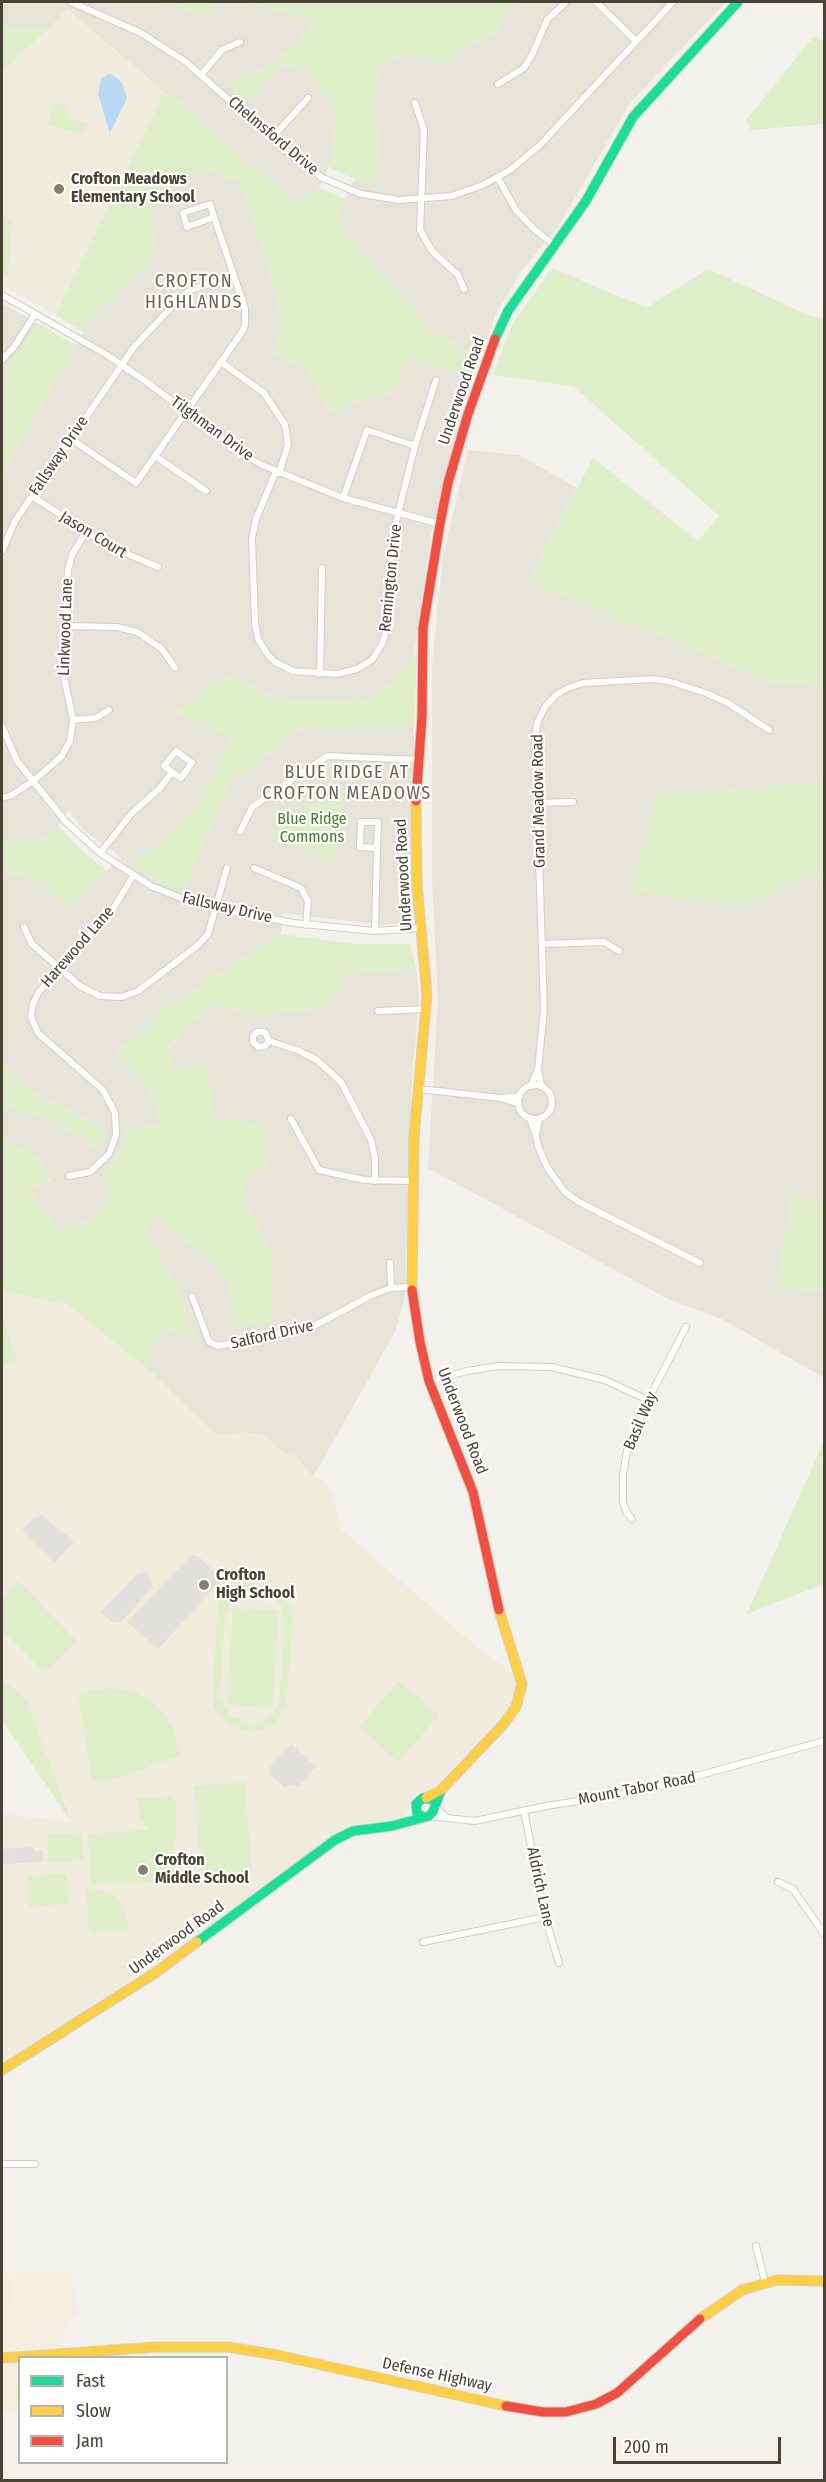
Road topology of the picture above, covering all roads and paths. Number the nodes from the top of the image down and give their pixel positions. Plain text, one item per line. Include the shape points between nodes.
1 (71, 2) edge
2 (566, 2) edge
3 (596, 2) edge
4 (673, 2) edge
5 (738, 2) edge
6 (636, 41) junction
7 (240, 42) dead end
8 (201, 75) junction
9 (498, 84) dead end
10 (308, 98) dead end
11 (415, 103) dead end
12 (272, 138) junction
13 (498, 178) junction
14 (421, 200) junction
15 (214, 218) junction
16 (554, 245) junction
17 (234, 276) junction
18 (464, 289) dead end
19 (2, 295) edge
20 (35, 314) junction
21 (2, 360) edge
22 (221, 362) junction
23 (122, 365) junction
24 (436, 380) dead end
25 (186, 411) junction
26 (71, 439) junction
27 (416, 446) junction
28 (155, 456) junction
29 (277, 472) junction
30 (206, 491) dead end
31 (32, 496) junction
32 (343, 498) junction
33 (398, 512) junction
34 (440, 524) junction
35 (85, 533) junction
36 (2, 551) edge
37 (158, 567) dead end
38 (322, 568) dead end
39 (65, 626) junction
40 (175, 668) dead end
41 (320, 674) junction
42 (109, 710) dead end
43 (73, 720) junction
44 (2, 726) edge
45 (769, 730) dead end
46 (419, 760) junction
47 (172, 772) junction
48 (33, 781) junction
49 (2, 798) edge
50 (573, 802) dead end
51 (537, 803) junction
52 (240, 832) dead end
53 (377, 848) junction
54 (100, 853) junction
55 (227, 868) dead end
56 (254, 868) dead end
57 (133, 876) junction
58 (217, 909) junction
59 (306, 925) junction
60 (24, 927) dead end
61 (421, 928) junction
62 (375, 931) junction
63 (543, 944) junction
64 (619, 951) dead end
65 (60, 969) junction
66 (426, 1010) junction
67 (378, 1011) dead end
68 (269, 1041) dead end
69 (538, 1069) junction
70 (531, 1086) junction
71 (541, 1086) junction
72 (419, 1089) junction
73 (519, 1096) junction
74 (501, 1098) junction
75 (519, 1104) junction
76 (530, 1118) junction
77 (539, 1118) junction
78 (291, 1119) dead end
79 (536, 1136) junction
80 (69, 1176) dead end
81 (375, 1180) junction
82 (413, 1181) junction
83 (390, 1263) dead end
84 (700, 1263) dead end
85 (412, 1287) junction
86 (391, 1288) junction
87 (192, 1296) dead end
88 (686, 1327) dead end
89 (429, 1381) junction
90 (648, 1400) junction
91 (632, 1520) dead end
92 (825, 1741) edge
93 (441, 1790) junction
94 (426, 1798) junction
95 (434, 1805) junction
96 (415, 1807) junction
97 (524, 1811) junction
98 (426, 1816) junction
99 (447, 1818) junction
100 (402, 1823) junction
101 (778, 1882) dead end
102 (545, 1917) junction
103 (825, 1934) edge
104 (423, 1942) dead end
105 (559, 1963) dead end
106 (2, 2070) edge
107 (2, 2164) edge
108 (34, 2164) dead end
109 (756, 2246) dead end
110 (825, 2281) edge
111 (765, 2282) junction
112 (32, 2356) edge
113 (18, 2357) edge
114 (2, 2358) edge

1 - 8 street, Chelmsford Drive via 141,33
2 - 9 street via 547,20 524,68
3 - 6 street
4 - 6 street, Chelmsford Drive
5 - 16 street, Underwood Road via 644,103 586,201
6 - 13 street, Chelmsford Drive via 540,145
7 - 8 street via 222,50
8 - 12 street, Chelmsford Drive
10 - 12 street
11 - 14 street via 424,130
12 - 14 street, Chelmsford Drive via 312,171 342,187 380,198
13 - 14 street, Chelmsford Drive via 452,196
13 - 16 street via 516,210
14 - 18 street via 423,237 458,275
15 - 15 street via 210,204 183,213 187,226
15 - 17 street
16 - 34 street, Underwood Road via 501,325 460,439
17 - 22 street via 245,310 245,325
17 - 23 street, Fallsway Drive via 182,296
19 - 20 street, Tilghman Drive
20 - 21 street
20 - 23 street, Tilghman Drive
22 - 25 street
22 - 29 street, Remington Drive via 264,393 285,425 288,445
23 - 25 street, Tilghman Drive
23 - 26 street, Fallsway Drive
24 - 27 street, Remington Drive
25 - 28 street
25 - 29 street, Tilghman Drive via 244,455
26 - 28 street via 136,483
26 - 31 street, Fallsway Drive
27 - 32 street via 367,430
27 - 33 street, Remington Drive
28 - 30 street
29 - 32 street, Tilghman Drive
29 - 41 street, Remington Drive via 256,519 252,539 256,631 262,647 275,662 293,671
31 - 35 street, Jason Court
31 - 36 street, Fallsway Drive
32 - 33 street, Tilghman Drive
33 - 34 street, Tilghman Drive
33 - 41 street, Remington Drive via 382,644 372,660 357,669
34 - 46 street, Underwood Road via 423,628
35 - 37 street, Jason Court via 118,552
35 - 39 street, Linkwood Lane via 69,562
38 - 41 street
39 - 40 street via 117,627 137,632 161,648
39 - 43 street, Linkwood Lane via 63,672
42 - 43 street via 96,718
43 - 48 street, Linkwood Lane via 66,750
44 - 48 street, Fallsway Drive via 11,752
45 - 51 street, Grand Meadow Road via 728,703 668,681 583,682 556,695 538,721
46 - 52 street via 327,756 252,807
46 - 61 street, Underwood Road via 415,808
47 - 47 street via 181,778 192,763 176,751 164,766
47 - 54 street
48 - 49 street, Linkwood Lane
48 - 54 street, Fallsway Drive via 66,822
50 - 51 street
51 - 63 street, Grand Meadow Road
53 - 53 street via 360,847 360,822 378,822
53 - 62 street
54 - 57 street, Fallsway Drive
55 - 58 street
56 - 59 street via 301,888 308,901
57 - 58 street, Fallsway Drive via 168,894
57 - 65 street, Harewood Lane via 115,906
58 - 59 street, Fallsway Drive
58 - 65 street via 204,940 138,991 108,998 80,986
59 - 62 street, Fallsway Drive
60 - 65 street via 32,944
61 - 62 street, Fallsway Drive
61 - 66 street, Underwood Road via 427,976
63 - 64 street via 604,942
63 - 69 street, Grand Meadow Road via 544,1010
65 - 80 street, Harewood Lane via 35,999 35,1028 102,1090 117,1121 115,1142 105,1160 84,1175
66 - 67 street
66 - 72 street, Underwood Road
68 - 81 street via 317,1060 341,1082 371,1140
69 - 70 street, Grand Meadow Road
69 - 71 street, Grand Meadow Road
70 - 71 street
70 - 73 street
71 - 77 street via 549,1092 552,1105
72 - 74 street
72 - 82 street, Underwood Road
73 - 74 street
73 - 75 street
74 - 75 street
75 - 76 street
76 - 77 street
76 - 79 street
77 - 79 street
78 - 81 street via 319,1170
79 - 84 street via 544,1161 565,1191 579,1202
81 - 82 street
82 - 85 street, Underwood Road
83 - 86 street
85 - 86 street, Salford Drive
85 - 89 street, Underwood Road
86 - 87 street, Salford Drive via 314,1326 218,1346 209,1342
88 - 90 street, Basil Way
89 - 90 street via 499,1366 552,1367 605,1380
89 - 93 street, Underwood Road via 473,1492 494,1595 522,1684 511,1715
90 - 91 street, Basil Way via 624,1464 623,1502
92 - 97 street, Mount Tabor Road via 666,1786
93 - 94 street, Underwood Road
93 - 95 street, Underwood Road
94 - 95 street
94 - 96 street via 417,1801
95 - 98 street
95 - 99 street
96 - 98 street via 417,1813
96 - 100 street
97 - 99 street, Mount Tabor Road via 475,1821
97 - 102 street, Aldrich Lane
98 - 99 street, Mount Tabor Road
98 - 100 street, Underwood Road
100 - 106 street, Underwood Road via 353,1831 335,1840 155,1973
101 - 103 street via 793,1889
102 - 104 street
102 - 105 street, Aldrich Lane
107 - 108 street
109 - 111 street
110 - 111 street, Defense Highway
111 - 112 street, Defense Highway via 723,2301 617,2393 567,2412 510,2407 228,2347
113 - 114 street, Defense Highway

